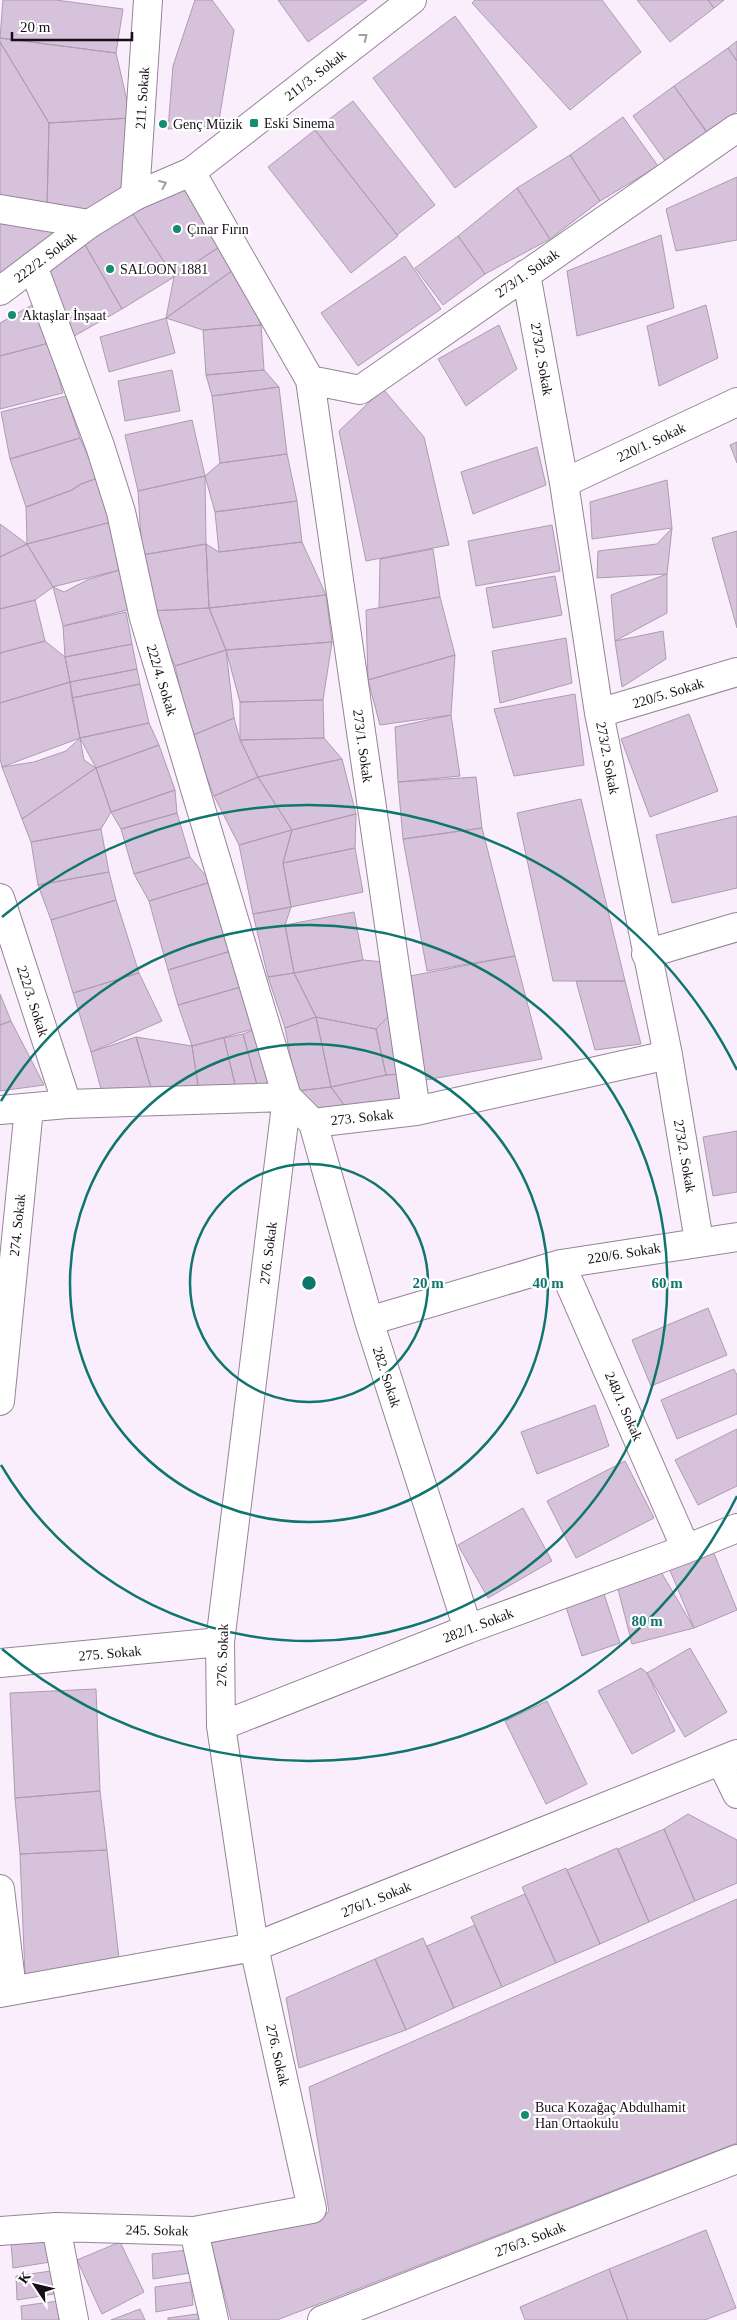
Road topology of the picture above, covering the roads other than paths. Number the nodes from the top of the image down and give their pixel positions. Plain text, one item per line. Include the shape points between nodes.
1 (148, 0) edge
2 (412, 0) edge
3 (737, 128) edge
4 (191, 172) junction
5 (135, 196) junction
6 (0, 209) edge
7 (90, 224) junction
8 (33, 266) junction
9 (526, 274) junction
10 (0, 291) edge
11 (310, 380) junction
12 (737, 402) edge
13 (564, 483) junction
14 (737, 672) edge
15 (599, 713) junction
16 (0, 898) edge
17 (737, 926) edge
18 (646, 954) junction
19 (668, 1055) junction
20 (287, 1096) junction
21 (67, 1104) junction
22 (29, 1108) junction
23 (0, 1110) edge
24 (416, 1112) junction
25 (313, 1123) junction
26 (737, 1237) edge
27 (699, 1241) junction
28 (561, 1264) junction
29 (370, 1321) junction
30 (0, 1401) edge
31 (737, 1528) edge
32 (686, 1549) junction
33 (468, 1629) junction
34 (220, 1642) junction
35 (0, 1663) edge
36 (221, 1726) junction
37 (729, 1758) edge
38 (737, 1794) edge
39 (0, 1889) edge
40 (254, 1947) junction
41 (6, 1992) edge
42 (737, 2159) edge
43 (312, 2208) joint
44 (56, 2227) junction
45 (0, 2231) edge
46 (194, 2231) junction
47 (74, 2320) edge
48 (214, 2320) edge
49 (322, 2320) edge

1 - 5 street, 211. Sokak
4 -> 2 street, 211/3. Sokak
3 - 9 street, 273/1. Sokak
5 -> 4 street, 211/3. Sokak
4 - 11 street, 273/1. Sokak
5 - 7 street, 211/3. Sokak
6 - 7 street
7 - 8 street, 222/2. Sokak
8 - 10 street, 222/2. Sokak
8 - 20 street, 222/4. Sokak via 121,512 144,618
9 - 11 street, 273/1. Sokak via 360,390
9 - 13 street, 273/2. Sokak
11 - 24 street, 273/1. Sokak
12 - 13 street, 220/1. Sokak
13 - 15 street, 273/2. Sokak
14 - 15 street, 220/5. Sokak
15 - 18 street, 273/2. Sokak
16 - 21 street, 222/3. Sokak
17 - 18 street
18 - 19 street, 273/2. Sokak
19 - 24 street, 273. Sokak
19 - 27 street, 273/2. Sokak
20 - 21 street
20 - 25 street, 273. Sokak
20 - 34 street, 276. Sokak
21 - 22 street
22 - 23 street
22 - 30 street, 274. Sokak
24 - 25 street, 273. Sokak
25 - 29 street, 282. Sokak
26 - 27 street, 220/6. Sokak
27 - 28 street, 220/6. Sokak
28 - 29 street, 220/6. Sokak
28 - 32 street, 248/1. Sokak
29 - 33 street, 282. Sokak
31 - 32 street, 282/1. Sokak
32 - 33 street, 282/1. Sokak
33 - 36 street, 282/1. Sokak
34 - 35 street, 275. Sokak
34 - 36 street, 276. Sokak
36 - 40 street, 276. Sokak
37 - 38 street
37 - 40 street, 276/1. Sokak
39 - 41 street
40 - 41 street, 276/1. Sokak
40 - 43 street, 276. Sokak
42 - 49 street, 276/3. Sokak
43 - 46 street, 245. Sokak
44 - 45 street, 245. Sokak
44 - 46 street, 245. Sokak
44 - 47 street
46 - 48 street

